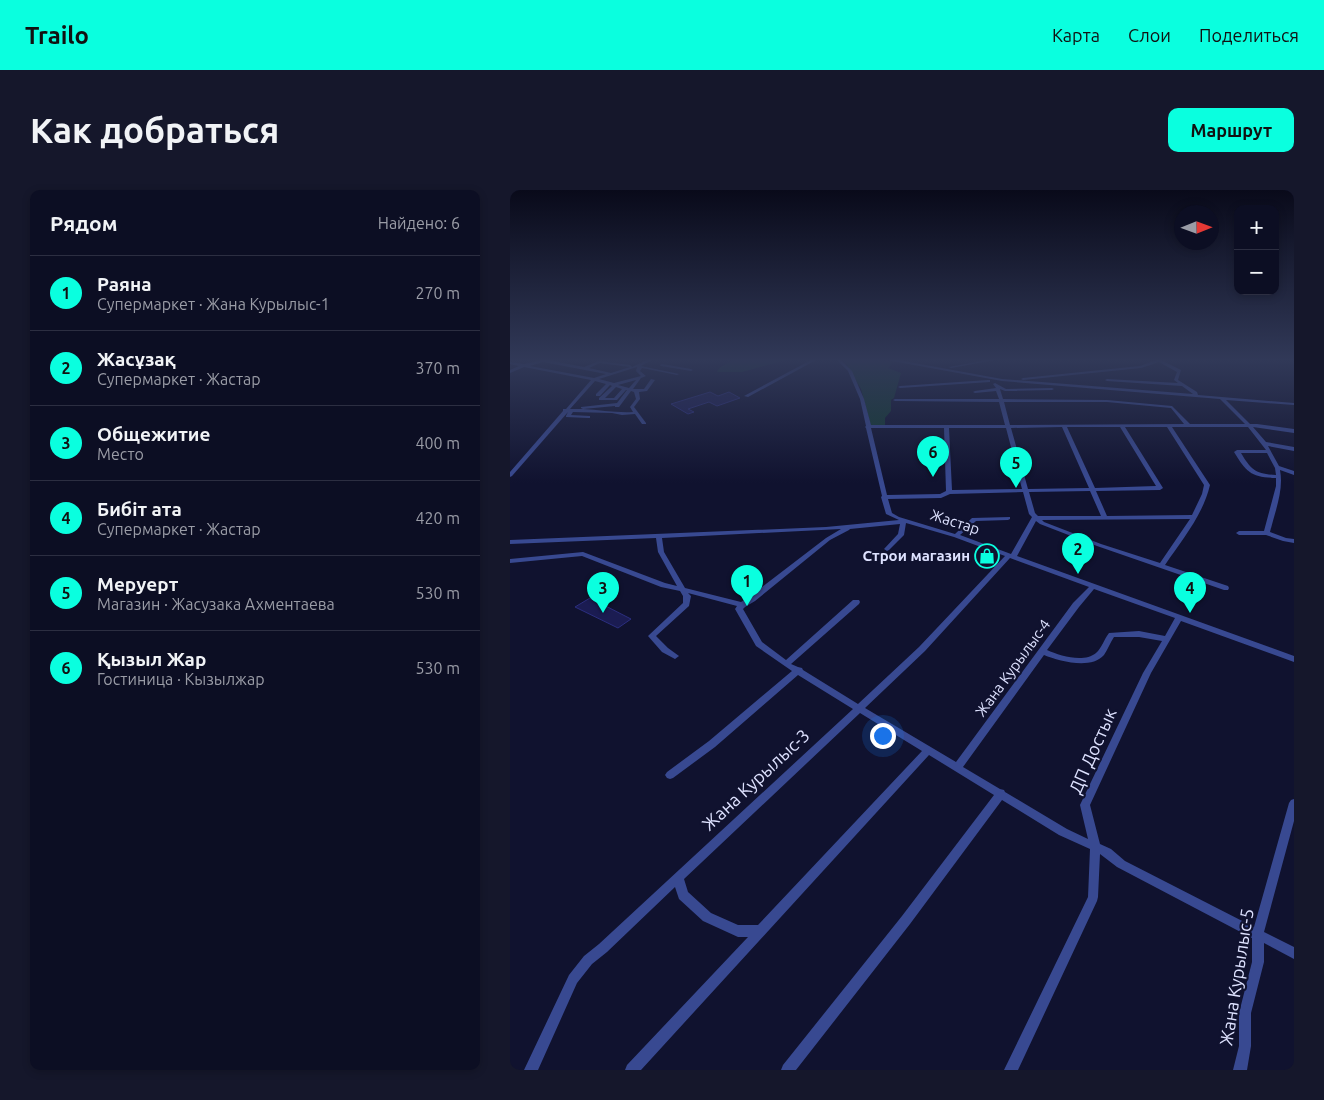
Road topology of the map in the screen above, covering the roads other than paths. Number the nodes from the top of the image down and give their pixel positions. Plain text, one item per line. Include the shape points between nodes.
1 (577, 401) edge
2 (621, 401) edge
3 (636, 401) edge
4 (862, 401) edge
5 (1000, 401) edge
6 (1117, 401) edge
7 (1224, 401) edge
8 (1258, 401) edge
9 (1294, 404) edge
10 (569, 411) junction
11 (636, 413) junction
12 (595, 414) junction
13 (644, 423) dead end
14 (587, 424) dead end
15 (1168, 425) junction
16 (1188, 425) junction
17 (1251, 425) junction
18 (1064, 426) junction
19 (1122, 426) junction
20 (867, 427) junction
21 (946, 427) junction
22 (1008, 427) junction
23 (1294, 432) edge
24 (1262, 442) junction
25 (1294, 448) edge
26 (1268, 451) junction
27 (1278, 467) junction
28 (1294, 473) edge
29 (510, 475) edge
30 (1279, 477) junction
31 (1093, 490) junction
32 (1026, 491) junction
33 (950, 492) junction
34 (884, 497) junction
35 (889, 514) junction
36 (1105, 517) junction
37 (1193, 517) junction
38 (1008, 518) dead end
39 (1034, 518) junction
40 (903, 521) junction
41 (877, 524) junction
42 (851, 527) junction
43 (1267, 532) junction
44 (1239, 533) dead end
45 (659, 536) junction
46 (956, 536) junction
47 (1294, 541) edge
48 (510, 542) edge
49 (887, 549) dead end
50 (1012, 556) junction
51 (510, 561) edge
52 (1161, 566) junction
53 (1092, 586) junction
54 (1226, 588) dead end
55 (682, 590) junction
56 (856, 602) dead end
57 (742, 605) junction
58 (1179, 618) junction
59 (1167, 639) junction
60 (1043, 651) junction
61 (675, 656) dead end
62 (1294, 659) edge
63 (786, 664) junction
64 (799, 670) junction
65 (860, 707) junction
66 (928, 750) junction
67 (957, 768) junction
68 (670, 775) dead end
69 (1000, 793) junction
70 (1294, 804) edge
71 (1095, 845) junction
72 (678, 877) junction
73 (760, 931) junction
74 (1258, 934) junction
75 (1294, 953) edge
76 (531, 1070) edge
77 (632, 1070) edge
78 (788, 1070) edge
79 (1011, 1070) edge
80 (1240, 1070) edge

1 - 10 street
2 - 10 street via 618,405 605,404
3 - 11 street via 632,407
4 - 20 street
5 - 22 street
6 - 16 street via 1175,409
7 - 17 street
8 - 9 street
10 - 12 street via 568,416
10 - 29 street
11 - 12 street
11 - 13 street
12 - 14 street
15 - 16 street
15 - 19 street
15 - 37 street via 1207,484
16 - 17 street
17 - 23 street
17 - 24 street
18 - 19 street
18 - 22 street
18 - 31 street
19 - 31 street via 1160,488
20 - 21 street
20 - 34 street
21 - 22 street
21 - 33 street
22 - 32 street
24 - 25 street
24 - 26 street
26 - 27 street
26 - 30 street via 1238,452 1250,472
27 - 28 street
27 - 30 street
30 - 43 street
31 - 32 street
31 - 36 street
32 - 33 street
32 - 39 street
33 - 34 street via 941,496
34 - 35 street
35 - 40 street, Жастар
35 - 41 street
36 - 37 street
36 - 39 street
37 - 52 street
38 - 46 street via 974,518
39 - 50 street, Жана Курылыс-3
39 - 52 street
40 - 41 street
40 - 46 street, Жастар
40 - 49 street via 902,535
41 - 42 street
42 - 45 street
42 - 57 street via 828,539
43 - 44 street
43 - 47 street
45 - 48 street
45 - 55 street via 661,552
46 - 50 street, Жастар
50 - 53 street, Жастар
50 - 65 street, Жана Курылыс-3 via 922,649
51 - 55 street via 583,554
52 - 54 street
53 - 58 street, Жастар
53 - 60 street, Жана Курылыс-4
55 - 57 street
55 - 61 street via 687,596 686,604 652,636
56 - 63 street
57 - 63 street via 740,613 759,644
58 - 59 street, ДП Достык
58 - 62 street, Жастар
59 - 60 street via 1139,634 1112,635 1094,658 1064,660
59 - 71 street, ДП Достык via 1147,673 1085,805
60 - 67 street, Жана Курылыс-4
63 - 64 street
64 - 65 street
64 - 68 street
65 - 66 street
65 - 72 street, Жана Курылыс-3
66 - 67 street
66 - 73 street
67 - 69 street
69 - 71 street via 1063,832
69 - 78 street via 906,920
70 - 74 street, Жана Курылыс-5
71 - 74 street via 1121,864
71 - 79 street, ДП Достык via 1093,897
72 - 73 street via 683,896 707,917 738,930
72 - 76 street, Жана Курылыс-3 via 581,968
73 - 77 street
74 - 75 street
74 - 80 street, Жана Курылыс-5 via 1258,962 1246,1013

